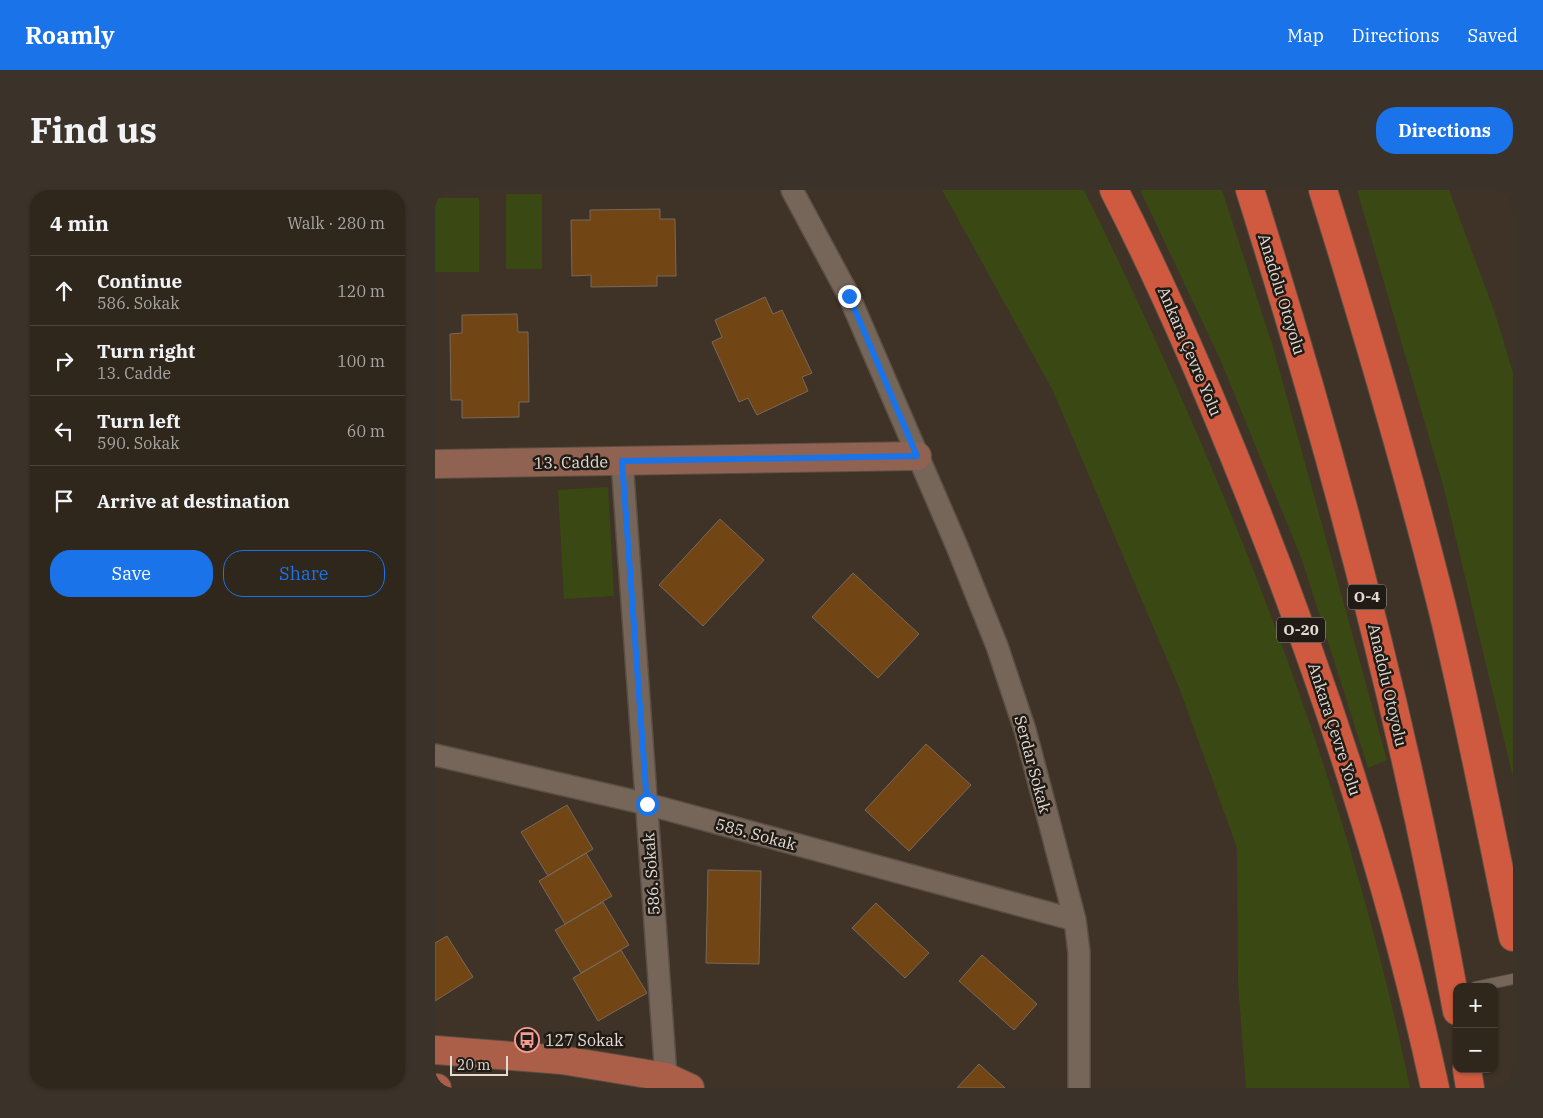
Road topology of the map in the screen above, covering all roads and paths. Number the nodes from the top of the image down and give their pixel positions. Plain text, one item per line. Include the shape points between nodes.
1 (792, 190) edge
2 (1114, 190) edge
3 (1250, 190) edge
4 (1323, 190) edge
5 (917, 456) junction
6 (622, 461) junction
7 (435, 464) edge
8 (435, 755) edge
9 (647, 804) junction
10 (1075, 920) junction
11 (1513, 937) edge
12 (1513, 979) edge
13 (1457, 983) edge
14 (1498, 984) edge
15 (435, 1050) edge
16 (1468, 1073) edge
17 (678, 1083) edge
18 (1079, 1088) edge
19 (1435, 1088) edge
20 (1470, 1088) edge

1 - 5 street, Serdar Sokak via 849,296
2 - 19 highway, Ankara Çevre Yolu / O-20 via 1198,365 1280,570 1318,676 1386,886
3 - 13 highway, Anadolu Otoyolu / O-4 via 1346,514
4 - 11 highway via 1403,458 1439,599
5 - 6 street, 13. Cadde
5 - 10 street, Serdar Sokak via 997,646 1025,730
6 - 7 street, 13. Cadde
6 - 9 street, 586. Sokak
8 - 9 street, 585. Sokak
9 - 10 street, 585. Sokak
9 - 17 street, 586. Sokak
10 - 18 street, Serdar Sokak via 1079,952
12 - 14 lane
15 - 17 main road via 562,1060
16 - 20 highway

